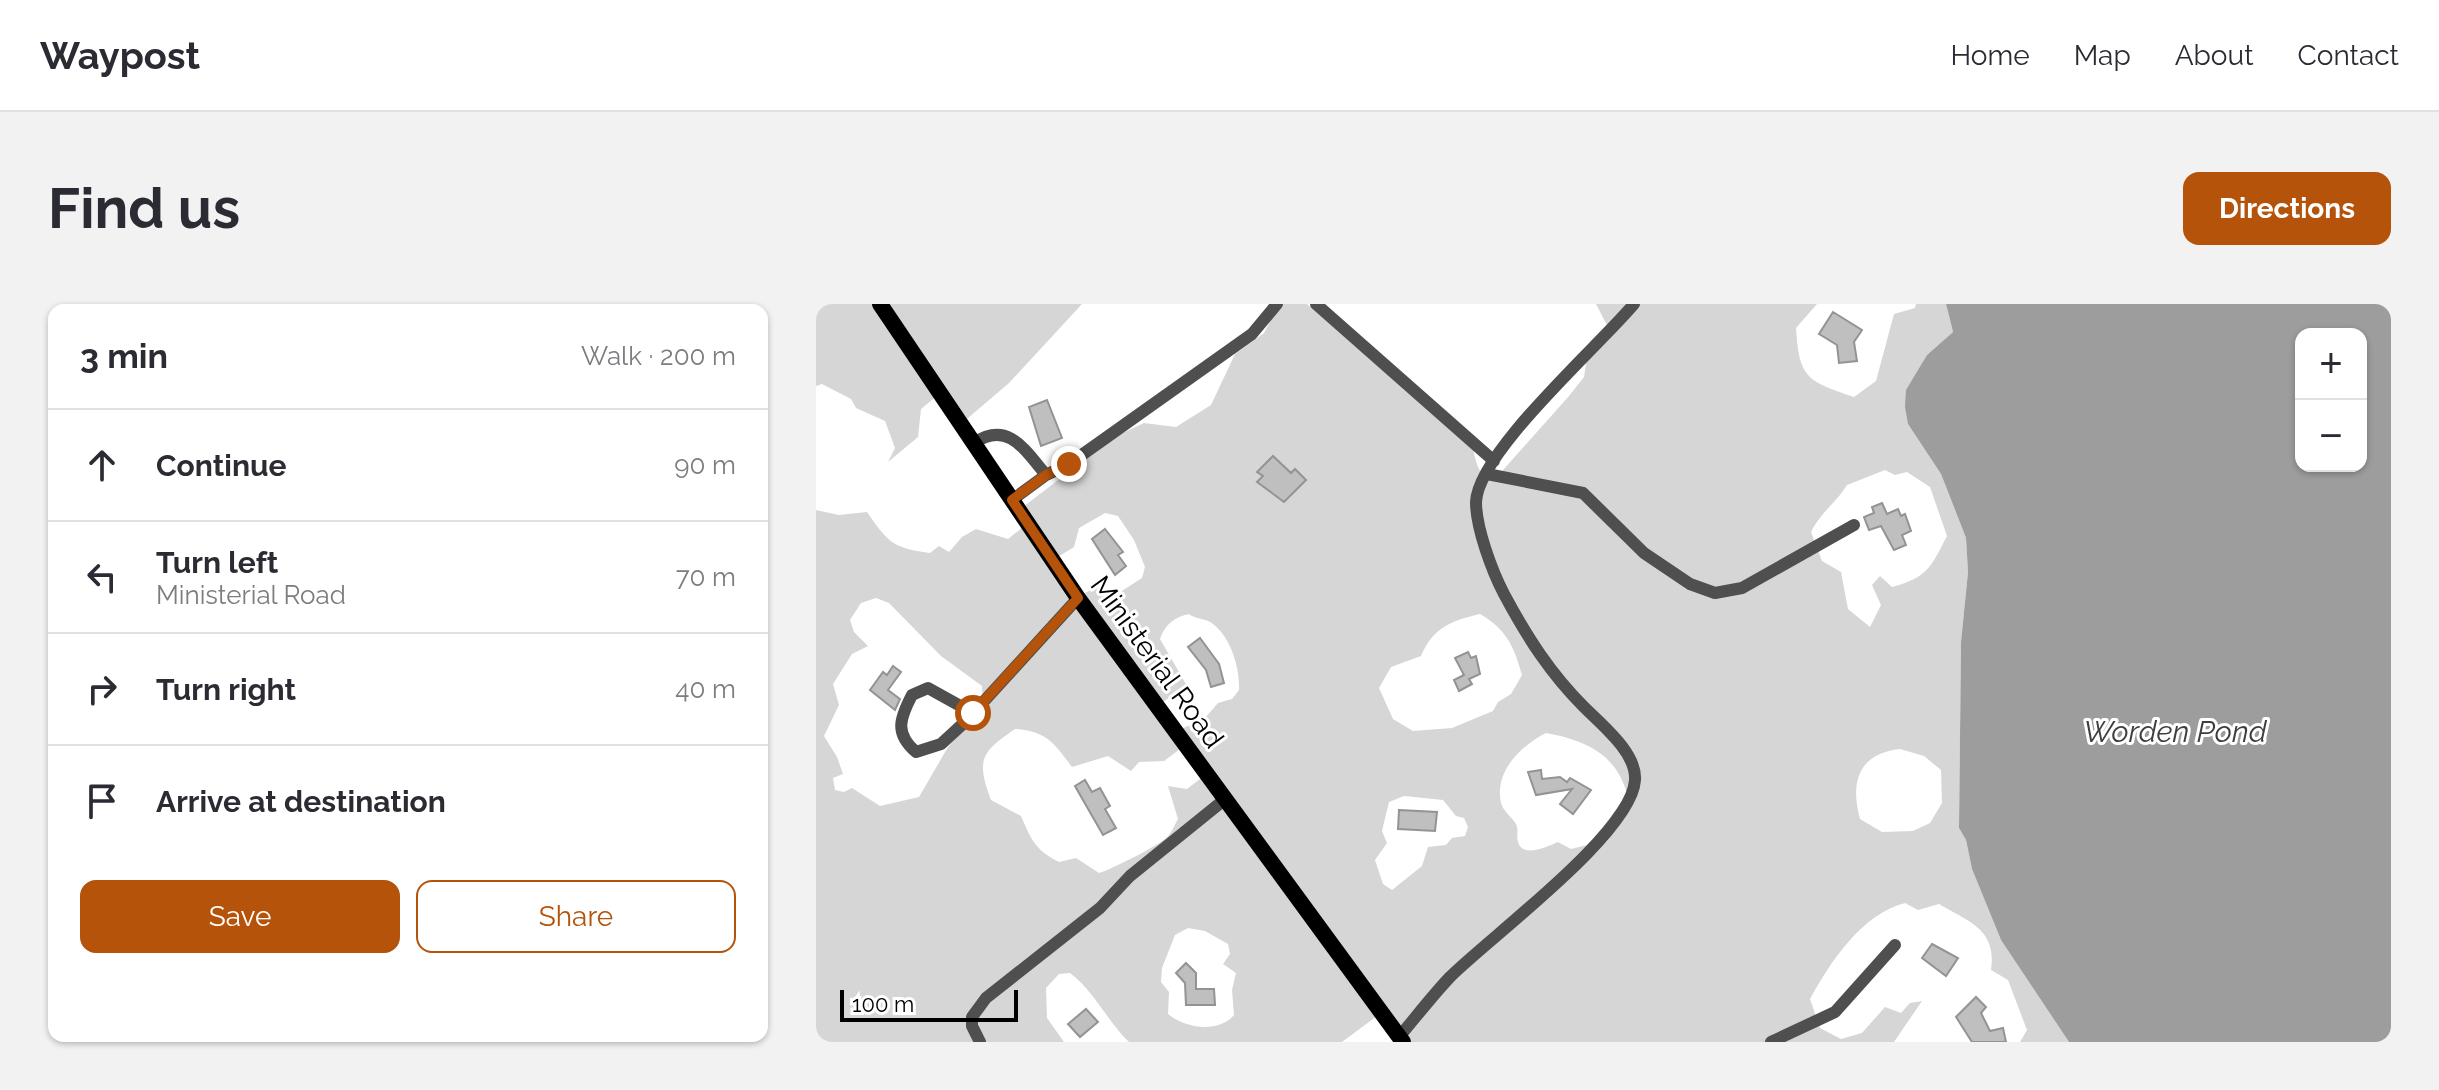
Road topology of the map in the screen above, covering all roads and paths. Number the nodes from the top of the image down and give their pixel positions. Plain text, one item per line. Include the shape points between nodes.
1 (880, 304) edge
2 (1277, 304) edge
3 (1316, 304) edge
4 (1634, 304) edge
5 (974, 443) junction
6 (1494, 461) junction
7 (1487, 474) junction
8 (1046, 475) junction
9 (1012, 500) junction
10 (1854, 525) dead end
11 (1078, 598) junction
12 (973, 713) junction
13 (1224, 800) junction
14 (1895, 945) dead end
15 (1401, 1040) edge
16 (980, 1042) edge
17 (1771, 1042) edge

1 - 5 main road, Ministerial Road
2 - 8 lane via 1252,334
3 - 6 lane
4 - 6 lane
5 - 8 lane via 996,433 1009,435
5 - 9 main road, Ministerial Road
6 - 7 lane
7 - 10 lane via 1583,493 1644,553 1690,584 1715,593 1742,588
7 - 15 lane via 1476,502 1491,568 1554,677 1629,756 1635,780 1627,806 1598,844 1450,978
8 - 9 lane
9 - 11 main road, Ministerial Road
11 - 12 lane
11 - 13 main road, Ministerial Road
12 - 12 lane via 928,688 912,695 899,720 903,741 916,752 941,744
13 - 15 main road, Ministerial Road
13 - 16 lane via 986,998 972,1017
14 - 17 lane via 1835,1012

